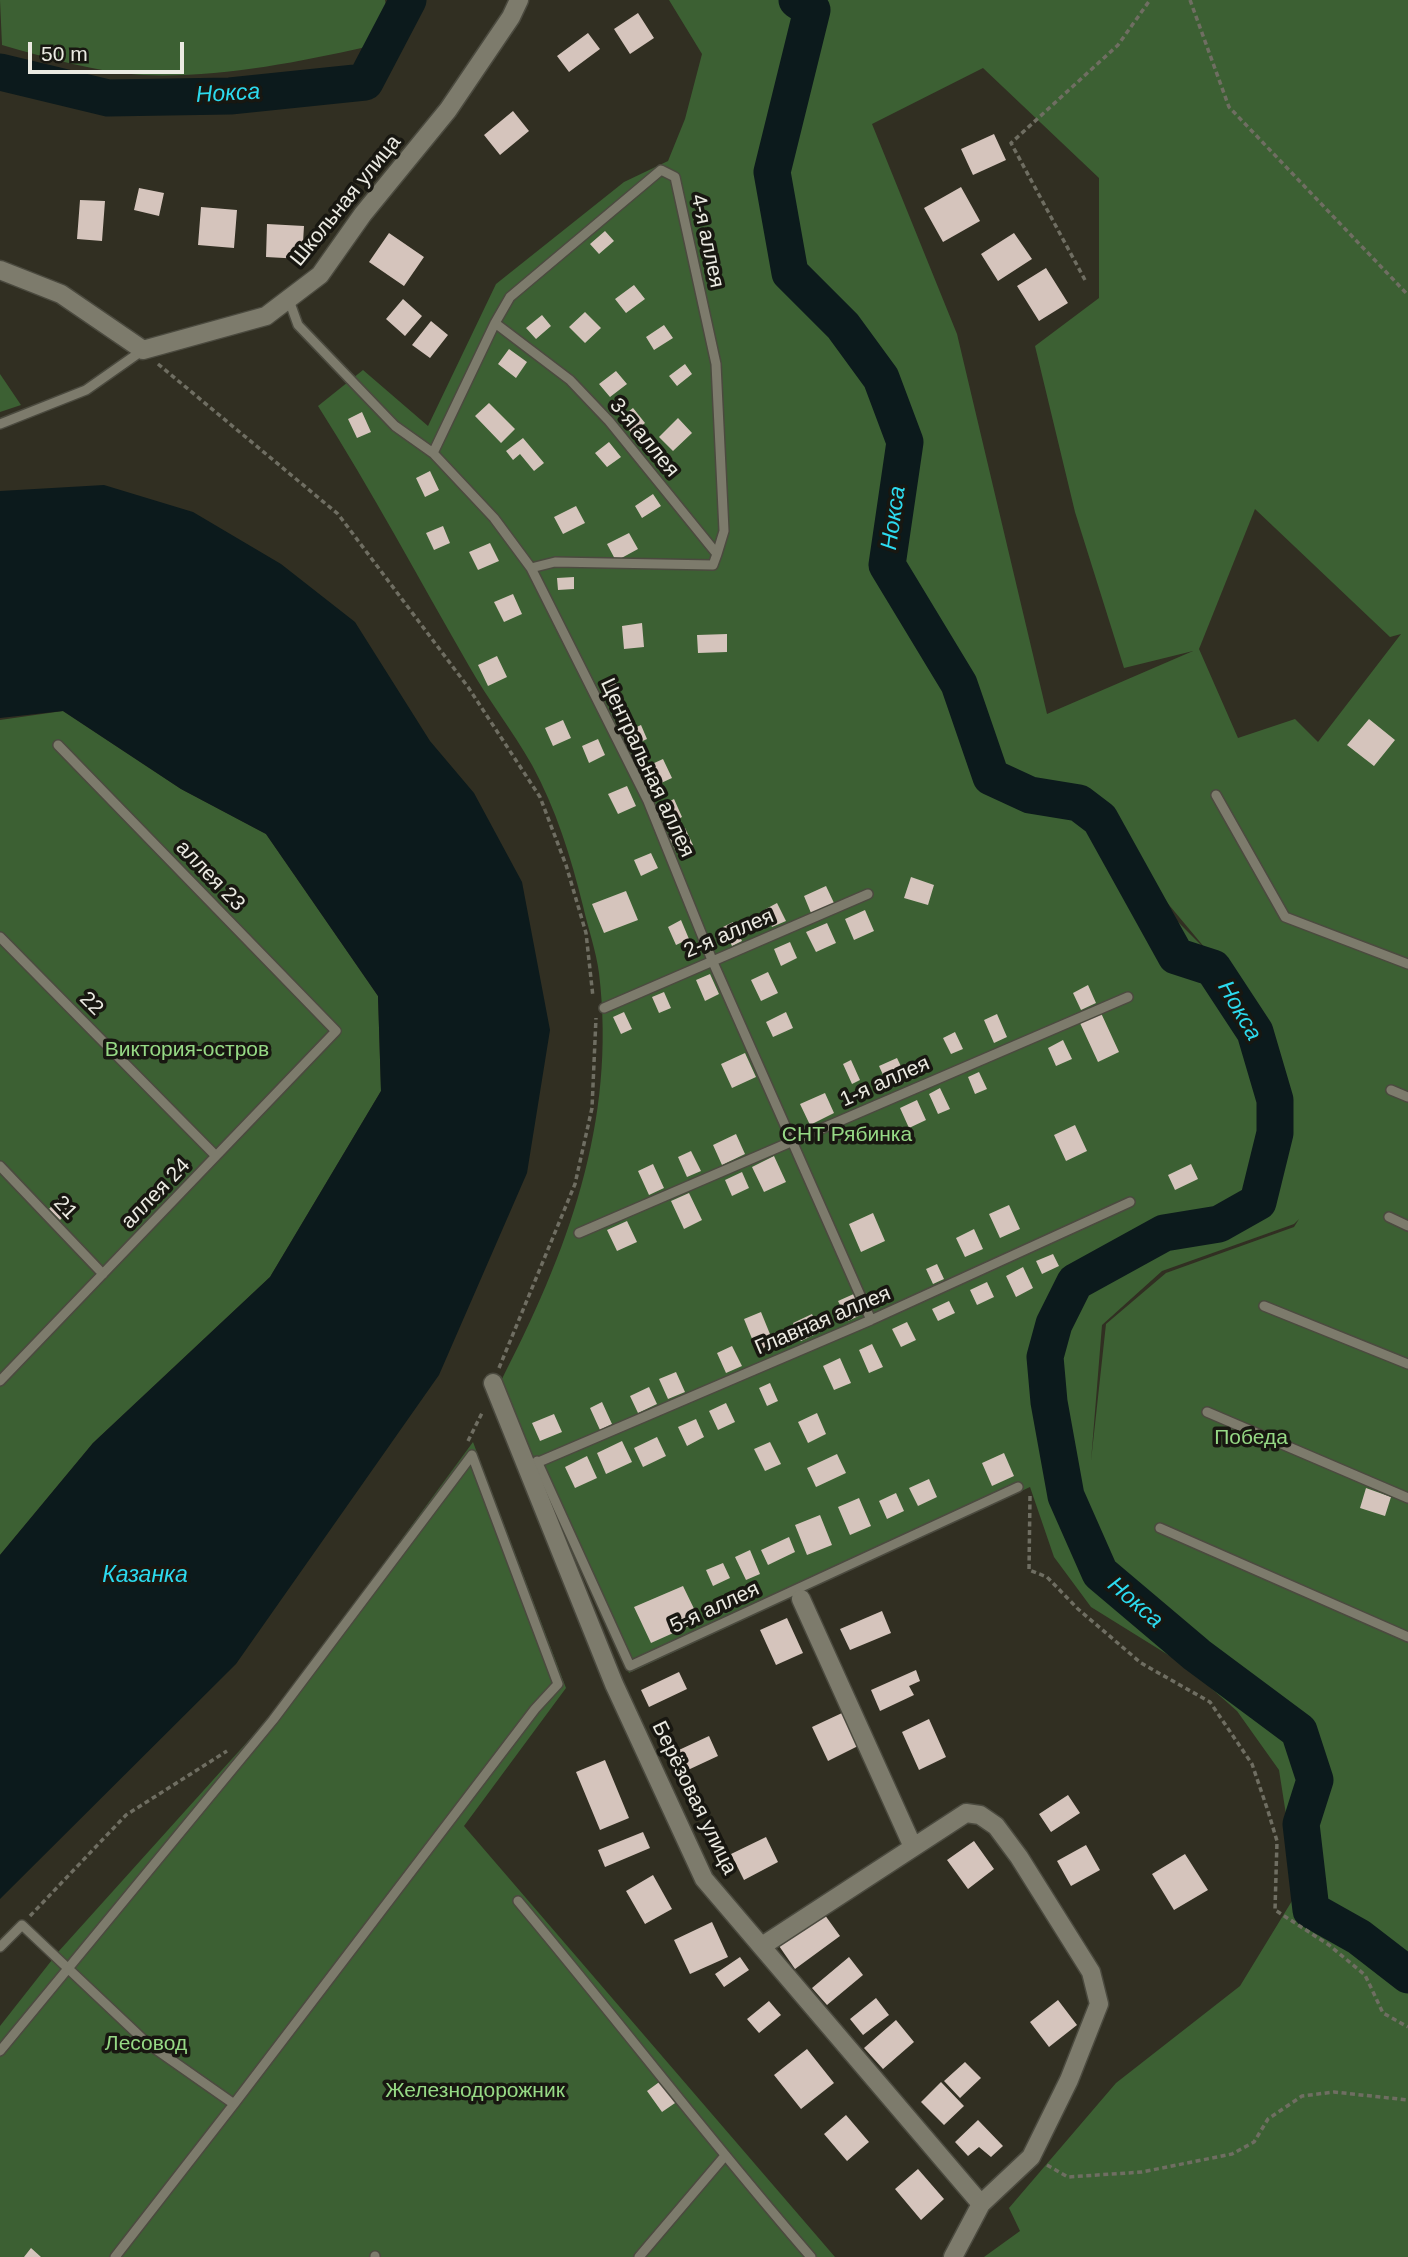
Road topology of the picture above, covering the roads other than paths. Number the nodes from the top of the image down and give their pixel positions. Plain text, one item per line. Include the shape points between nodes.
1 (519, 0) edge
2 (0, 270) edge
3 (289, 300) junction
4 (495, 323) junction
5 (143, 350) junction
6 (0, 424) edge
7 (433, 453) junction
8 (718, 554) junction
9 (531, 568) junction
10 (58, 745) dead end
11 (1216, 795) dead end
12 (868, 894) dead end
13 (0, 937) edge
14 (712, 960) junction
15 (1408, 964) edge
16 (1128, 998) dead end
17 (604, 1008) dead end
18 (336, 1031) joint
19 (1391, 1090) dead end
20 (1408, 1097) edge
21 (793, 1142) junction
22 (216, 1156) junction
23 (0, 1166) edge
24 (1130, 1202) dead end
25 (1389, 1217) dead end
26 (1408, 1226) edge
27 (579, 1233) dead end
28 (103, 1274) junction
29 (1264, 1306) dead end
30 (871, 1320) junction
31 (1408, 1364) edge
32 (0, 1381) edge
33 (493, 1383) road end
34 (1207, 1412) dead end
35 (532, 1464) junction
36 (1018, 1487) dead end
37 (1408, 1498) edge
38 (1160, 1528) dead end
39 (801, 1600) dead end
40 (1408, 1636) edge
41 (913, 1847) junction
42 (519, 1902) dead end
43 (762, 1946) junction
44 (0, 1947) edge
45 (66, 1970) junction
46 (0, 2051) edge
47 (234, 2104) junction
48 (724, 2157) junction
49 (981, 2204) junction
50 (115, 2257) edge
51 (639, 2257) edge
52 (811, 2257) edge
53 (953, 2257) edge

1 - 3 street, Школьная улица via 448,110 320,275
2 - 5 street via 61,294
3 - 5 street, Школьная улица via 267,316
3 - 7 lane, Центральная аллея via 298,325 349,381 395,426
4 - 7 lane
4 - 8 lane, 3-я аллея via 570,380
4 - 8 lane, 4-я аллея via 510,297 661,170 676,177 716,364 724,531
5 - 6 lane via 86,390
7 - 9 lane, Центральная аллея via 494,518
8 - 9 lane via 713,565 566,561
9 - 14 lane, Центральная аллея via 648,801
10 - 18 lane, аллея 23
11 - 15 lane via 1285,916
12 - 14 lane, 2-я аллея
13 - 22 lane, 22
14 - 17 lane, 2-я аллея
14 - 21 lane, Центральная аллея
16 - 21 lane, 1-я аллея
18 - 22 lane, аллея 24
19 - 20 lane
21 - 27 lane, 1-я аллея
21 - 30 lane, Центральная аллея
22 - 28 lane, аллея 24
23 - 28 lane, 21
24 - 30 lane, Главная аллея
25 - 26 lane
28 - 32 lane, аллея 24
29 - 31 lane
30 - 35 lane, Главная аллея
33 - 35 street, Берёзовая улица
34 - 37 lane
35 - 36 lane, 5-я аллея via 630,1666
35 - 43 street, Берёзовая улица via 614,1684 704,1879
38 - 40 lane
39 - 41 street
41 - 43 street
41 - 49 street via 965,1813 980,1815 996,1826 1091,1972 1099,2004 1031,2157
42 - 48 lane via 622,2024
43 - 49 street, Берёзовая улица
44 - 45 lane via 22,1925
45 - 46 lane
45 - 47 lane via 147,2043
45 - 47 lane via 273,1720 472,1455 558,1684
47 - 50 lane
48 - 51 lane
48 - 52 lane
49 - 53 street

